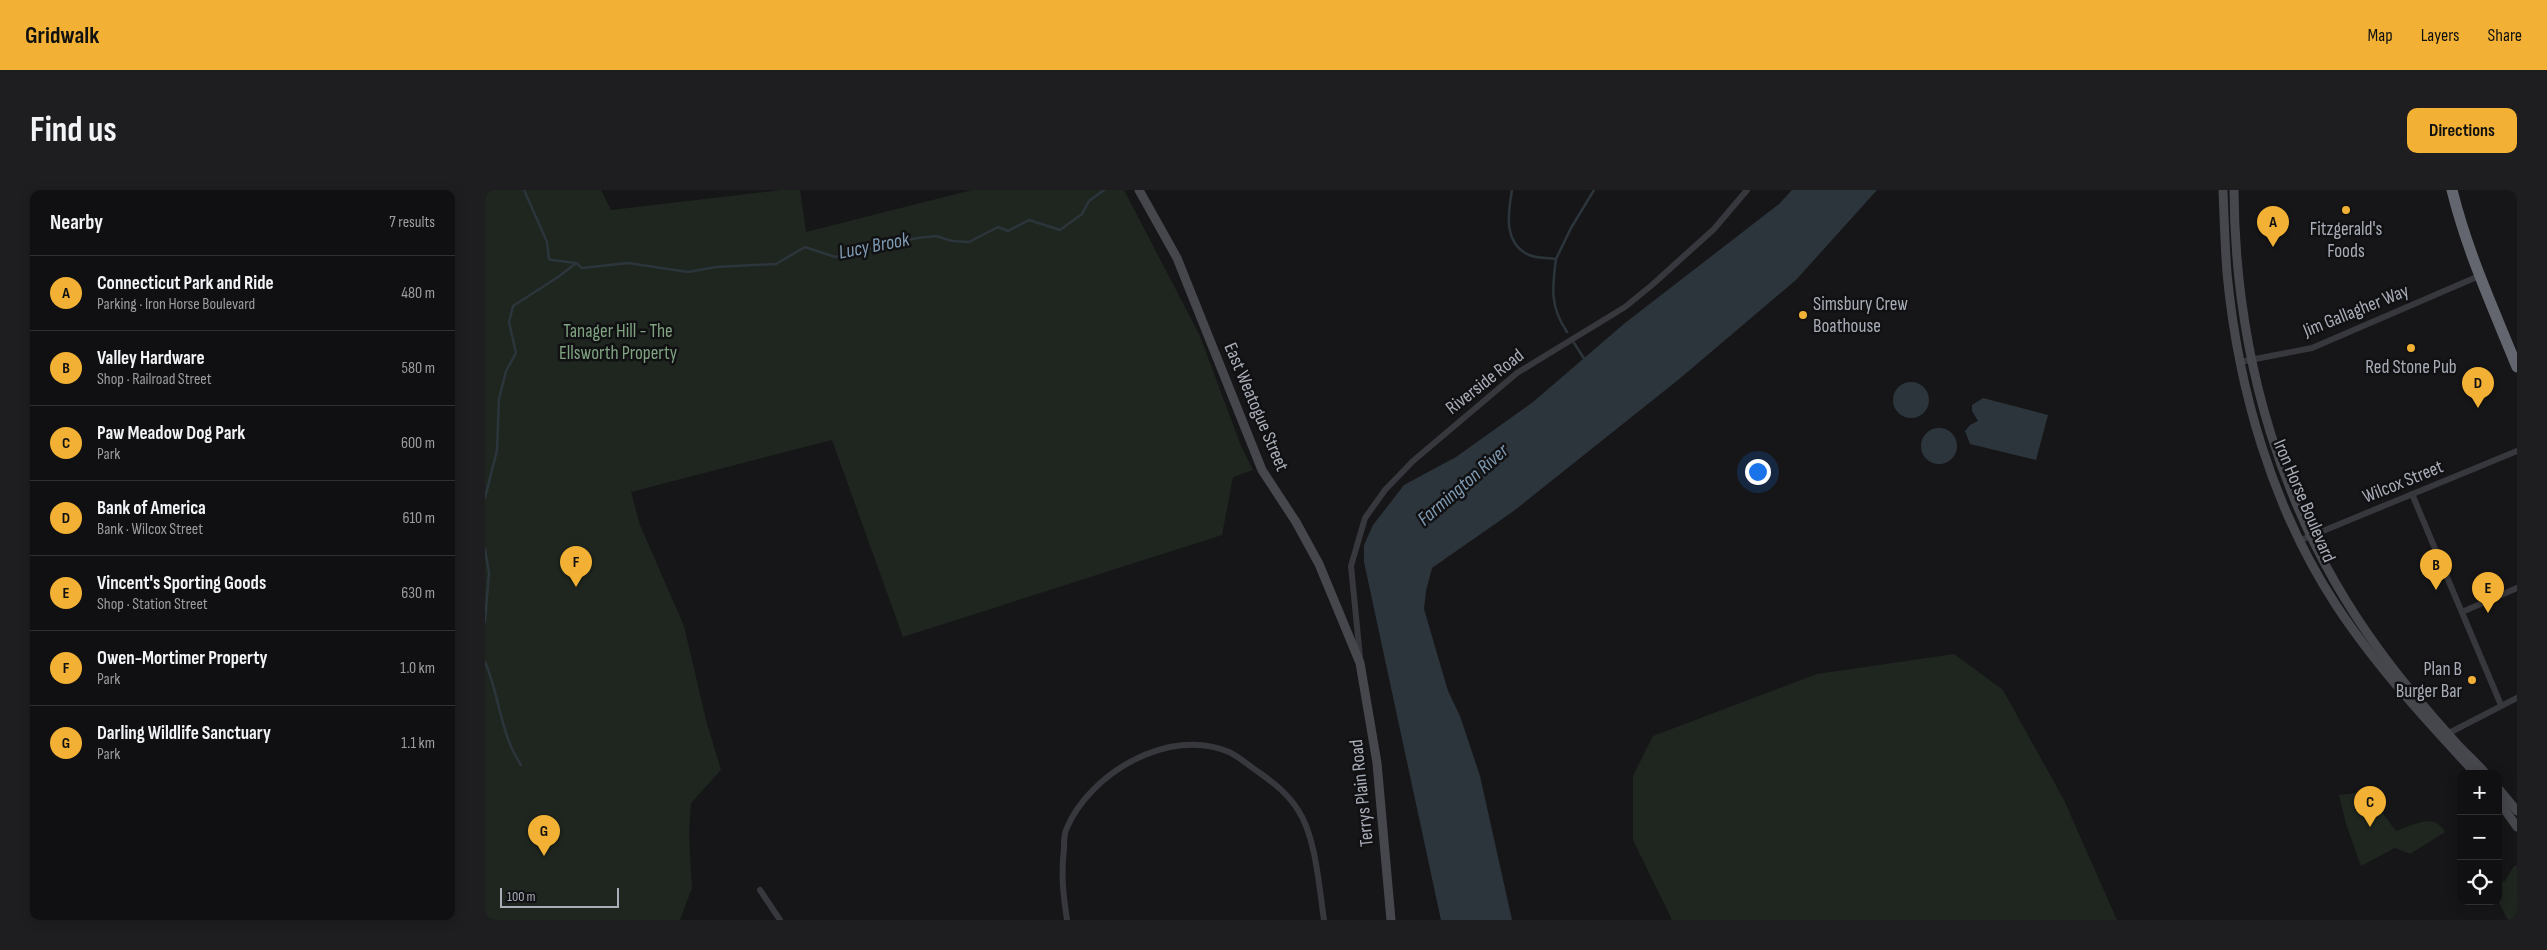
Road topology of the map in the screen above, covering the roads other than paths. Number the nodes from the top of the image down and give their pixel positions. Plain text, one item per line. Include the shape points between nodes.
1 (1139, 190) edge
2 (1747, 190) edge
3 (2223, 190) edge
4 (2234, 190) edge
5 (2451, 190) edge
6 (2479, 276) junction
7 (2251, 359) junction
8 (2240, 362) junction
9 (2517, 367) edge
10 (2517, 451) edge
11 (2412, 494) junction
12 (2311, 536) junction
13 (2301, 540) junction
14 (2517, 588) edge
15 (2462, 612) junction
16 (1360, 663) junction
17 (2514, 700) edge
18 (2501, 705) junction
19 (2445, 736) junction
20 (2472, 770) edge
21 (2482, 770) edge
22 (2502, 793) edge
23 (2502, 806) edge
24 (2517, 811) edge
25 (2517, 827) edge
26 (760, 890) dead end
27 (780, 920) edge
28 (1067, 920) edge
29 (1324, 920) edge
30 (1391, 920) edge

1 - 16 street, East Weatogue Street via 1177,258 1262,470 1319,564
2 - 16 street, Riverside Road via 1714,229 1652,285 1625,307 1517,373 1413,461 1385,490 1365,518 1351,566
3 - 8 street, Iron Horse Boulevard via 2227,274
4 - 7 street, Iron Horse Boulevard via 2239,294
5 - 6 highway
6 - 7 street, Jim Gallagher Way via 2312,348
6 - 9 highway
7 - 8 street, Jim Gallagher Way
7 - 12 street, Iron Horse Boulevard via 2273,440
8 - 13 street, Iron Horse Boulevard via 2251,413 2269,466
10 - 11 street, Wilcox Street
11 - 12 street, Wilcox Street
11 - 15 street
12 - 13 street, Wilcox Street
12 - 19 street, Iron Horse Boulevard via 2345,599 2379,650
13 - 19 street, Iron Horse Boulevard via 2335,605 2378,663
14 - 15 street
15 - 18 street
16 - 30 street, Terrys Plain Road via 1377,763
17 - 18 street
18 - 19 street
19 - 20 street, Iron Horse Boulevard
19 - 21 street, Iron Horse Boulevard
22 - 24 street
23 - 25 street
26 - 27 street
28 - 29 street via 1061,880 1065,830 1090,791 1137,757 1196,745 1229,752 1280,787 1299,810 1309,832

